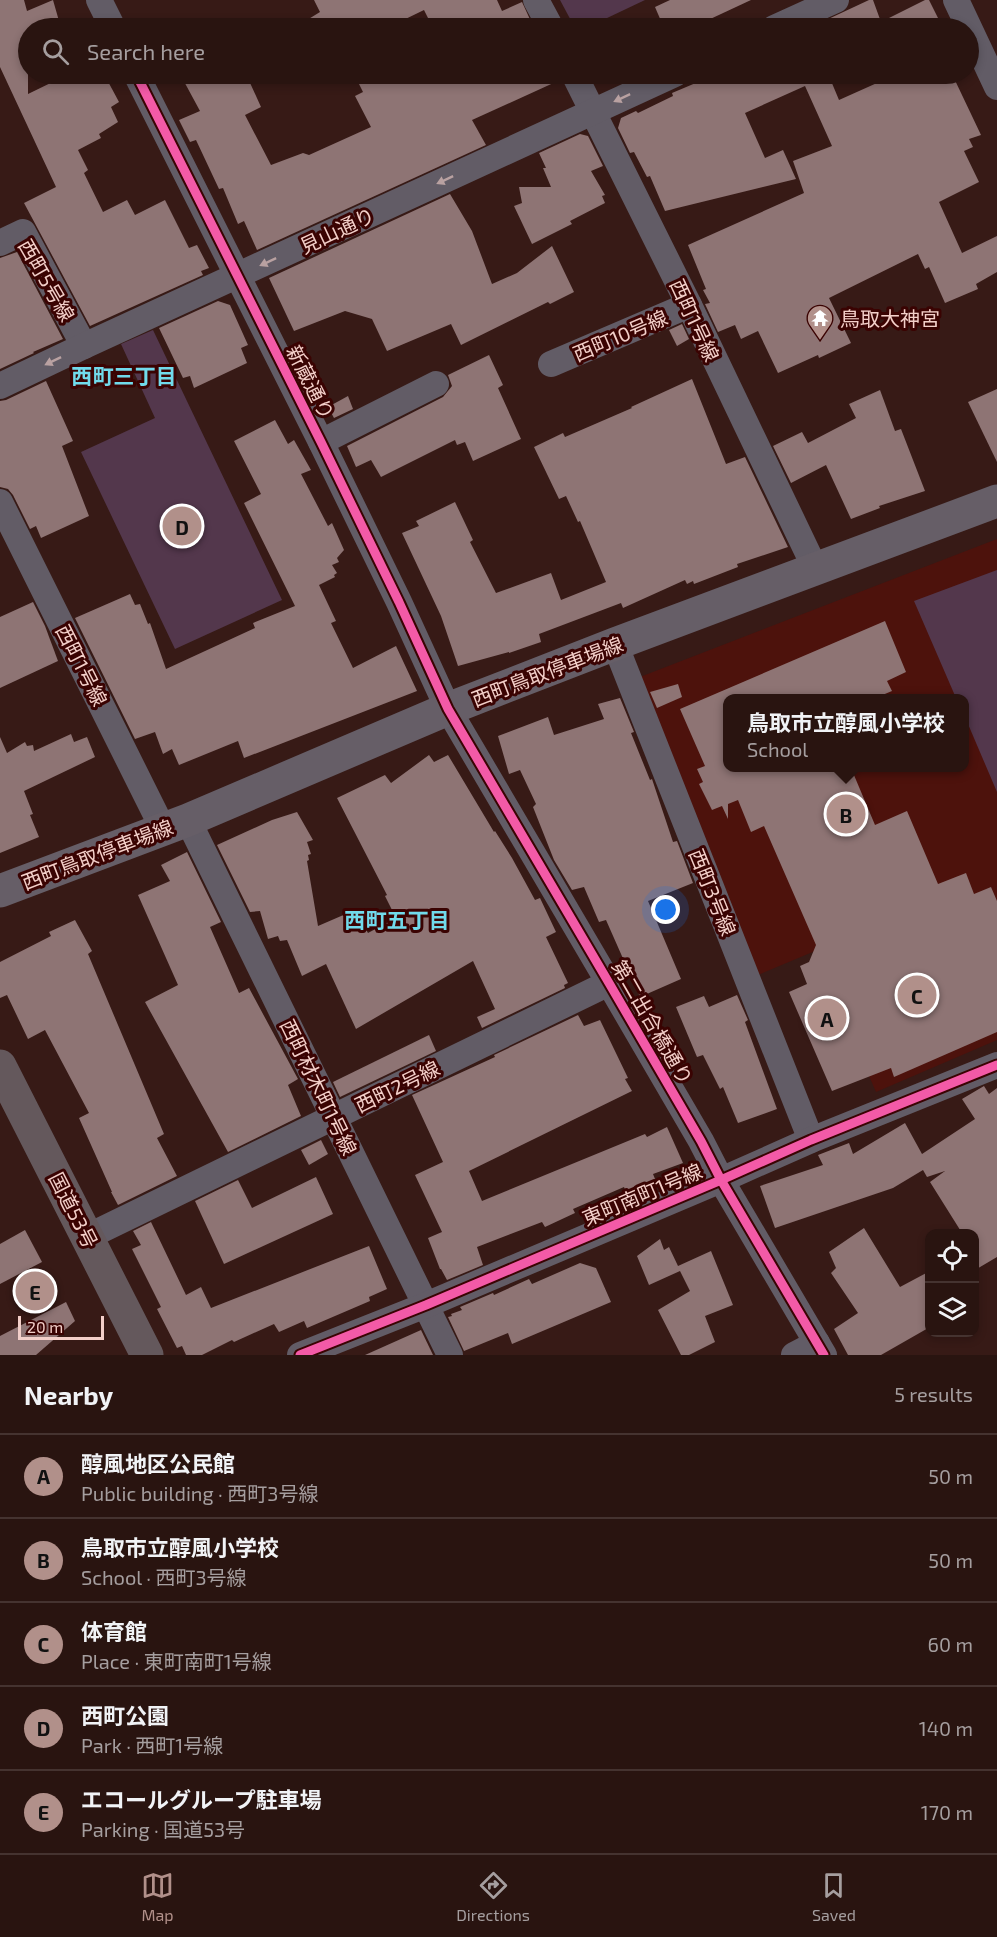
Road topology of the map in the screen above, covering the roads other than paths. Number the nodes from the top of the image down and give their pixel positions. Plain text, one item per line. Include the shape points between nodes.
1 (99, 0) edge
2 (536, 0) edge
3 (836, 0) edge
4 (956, 0) edge
5 (108, 18) edge
6 (546, 18) edge
7 (796, 18) edge
8 (964, 18) edge
9 (979, 49) edge
10 (141, 84) edge
11 (579, 84) edge
12 (653, 84) edge
13 (997, 87) edge
14 (593, 111) junction
15 (0, 243) edge
16 (238, 276) junction
17 (689, 305) junction
18 (84, 346) junction
19 (551, 364) dead end
20 (436, 384) dead end
21 (0, 386) edge
22 (321, 442) junction
23 (997, 501) edge
24 (0, 502) edge
25 (815, 568) junction
26 (615, 644) junction
27 (448, 709) junction
28 (175, 824) junction
29 (0, 891) edge
30 (609, 983) junction
31 (997, 1065) edge
32 (0, 1066) edge
33 (334, 1117) junction
34 (811, 1140) junction
35 (721, 1180) junction
36 (87, 1237) junction
37 (426, 1305) junction
38 (812, 1351) edge
39 (147, 1355) edge
40 (300, 1355) edge
41 (450, 1355) edge

1 - 5 street
2 - 6 street
3 - 7 street
4 - 8 street
9 - 13 street
10 - 16 street, 新蔵通り
11 - 14 street, 西町1号線
12 -> 14 street, 見山通り
14 -> 16 street, 見山通り
14 - 17 street, 西町1号線
15 - 18 street, 西町5号線 via 23,232
16 - 18 street, 見山通り
16 - 22 street, 新蔵通り
17 - 19 street, 西町10号線
17 - 25 street, 西町1号線
18 -> 21 street, 見山通り
20 - 22 street
22 - 27 street, 新蔵通り
23 - 25 main road, 西町鳥取停車場線
24 - 28 street, 西町1号線
25 - 26 main road, 西町鳥取停車場線
26 - 27 main road, 西町鳥取停車場線
26 - 34 street, 西町3号線
27 - 28 main road, 西町鳥取停車場線
27 - 30 street, 第二出合橋通り
28 - 29 main road, 西町鳥取停車場線
28 - 33 street, 西町材木町1号線
30 - 33 street, 西町2号線
30 - 35 street, 第二出合橋通り
31 - 34 street, 東町南町1号線
32 - 36 highway, 国道53号
33 - 36 street, 西町2号線
33 - 37 street, 西町材木町1号線
34 - 35 street, 東町南町1号線
35 - 37 street, 東町南町1号線
35 - 38 street, 第二出合橋通り
36 - 39 highway, 国道53号
37 - 40 street, 東町南町1号線
37 - 41 street, 西町材木町1号線

